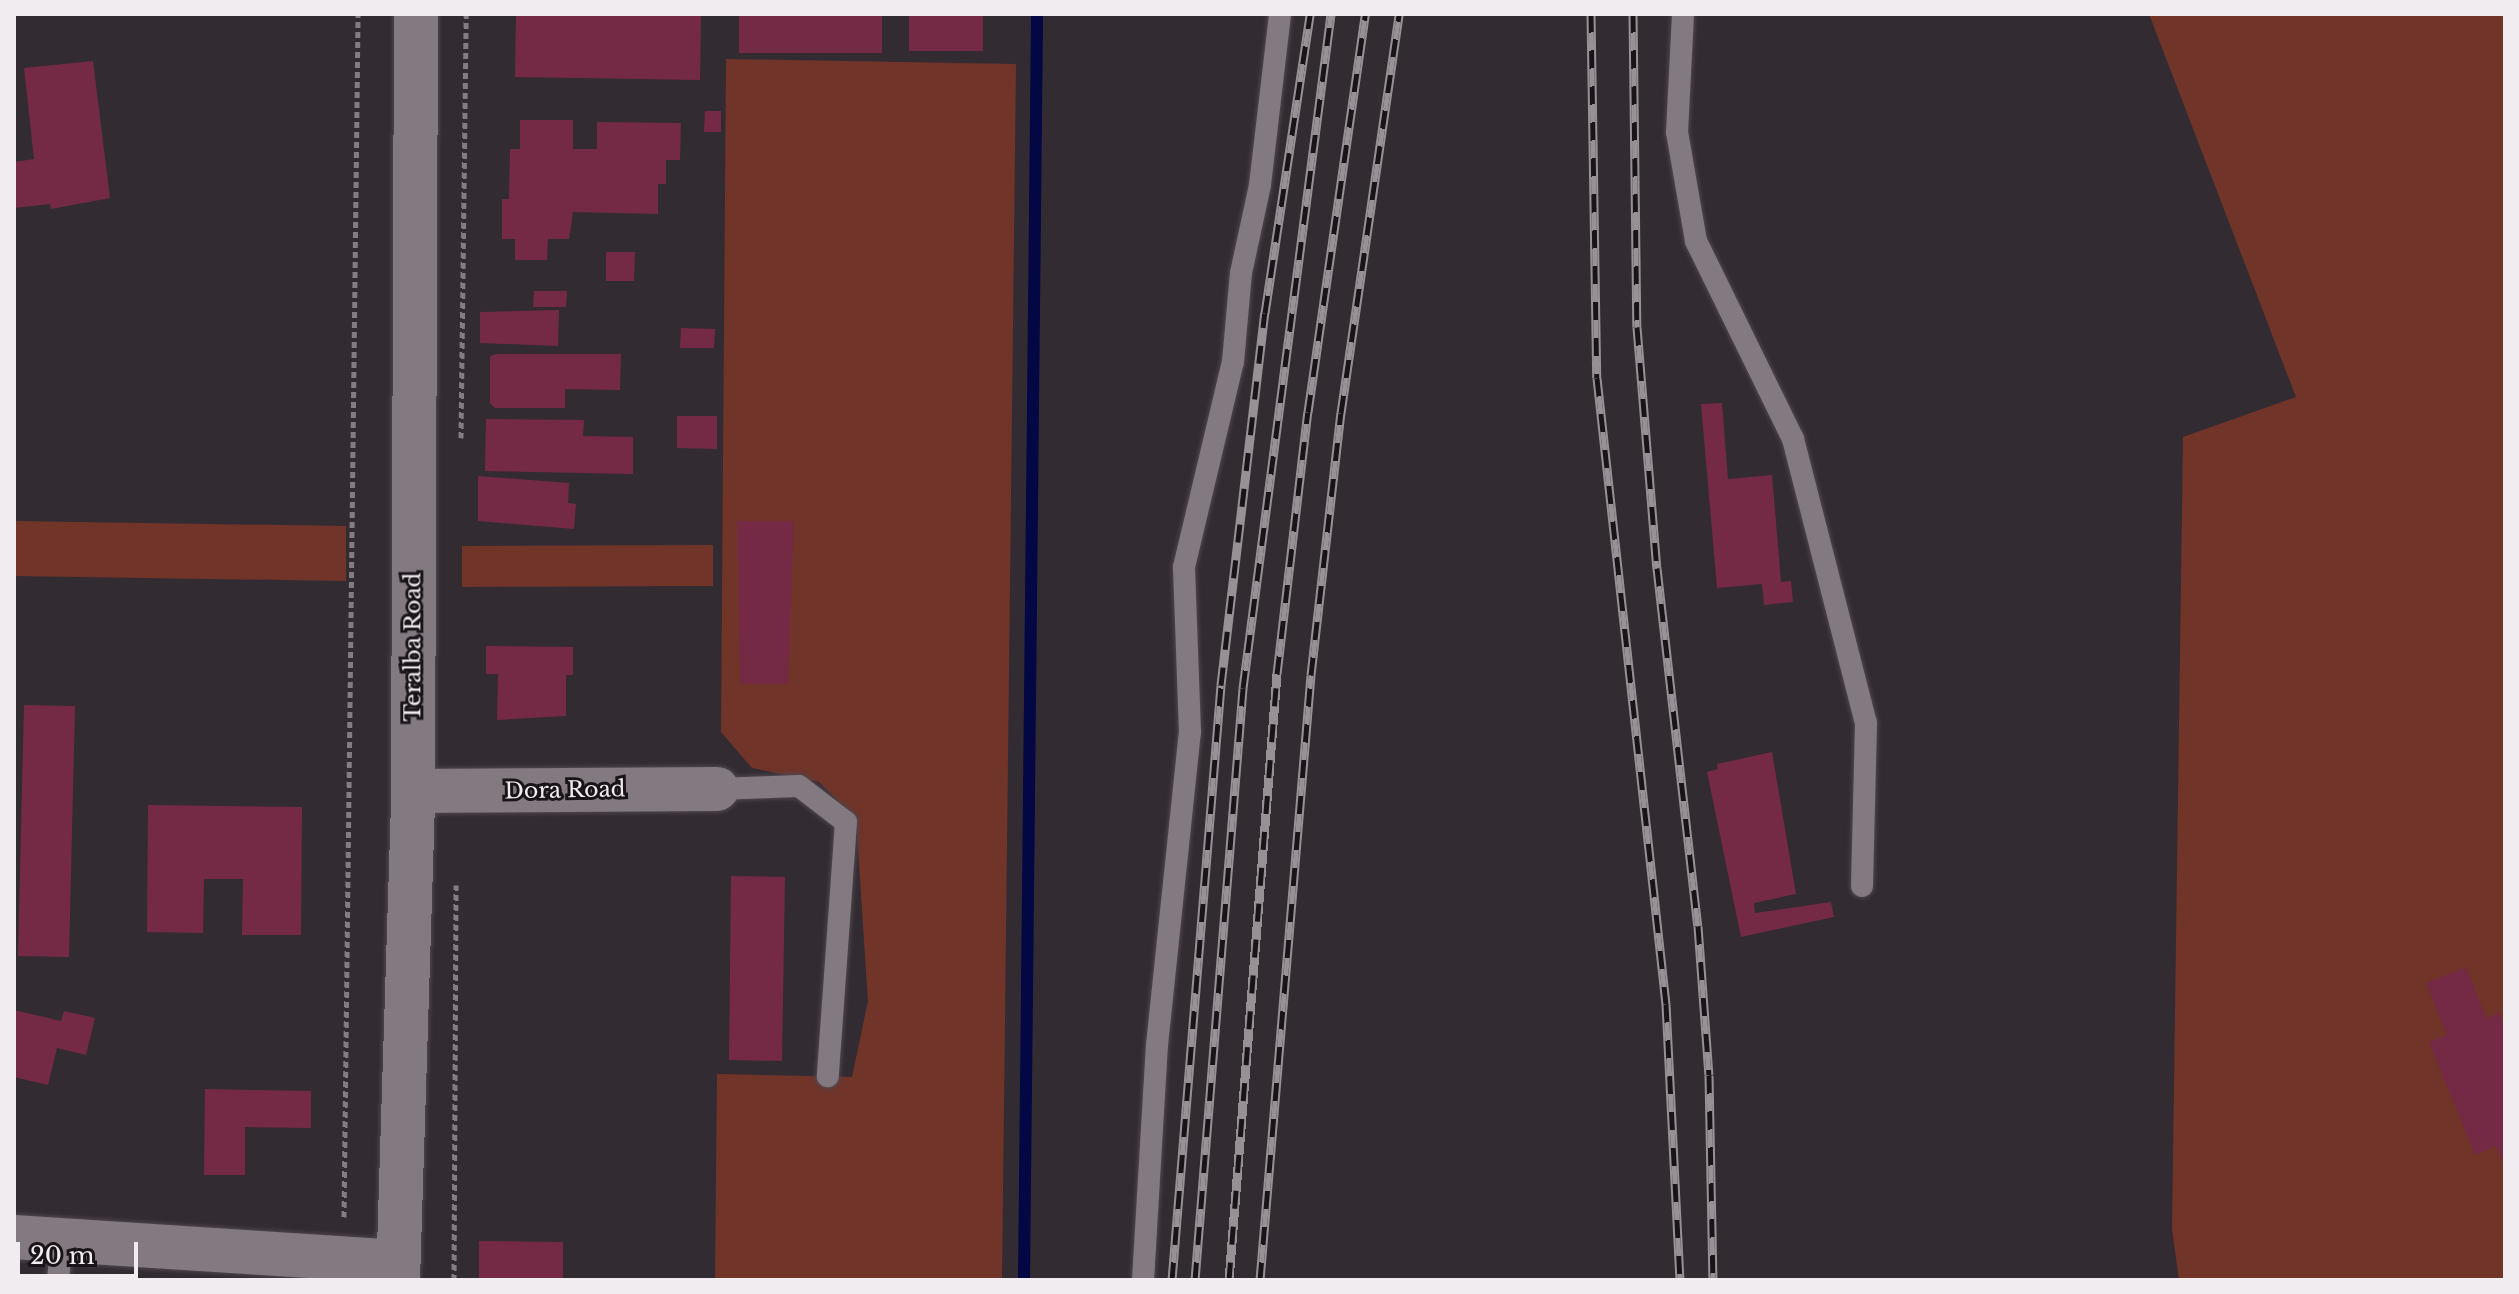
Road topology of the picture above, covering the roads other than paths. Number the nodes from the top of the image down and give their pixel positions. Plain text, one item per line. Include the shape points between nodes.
1 (416, 14) edge
2 (1280, 14) edge
3 (1683, 14) edge
4 (717, 789) joint
5 (413, 791) junction
6 (1862, 886) dead end
7 (828, 1076) dead end
8 (14, 1237) edge
9 (60, 1260) edge
10 (398, 1271) edge
11 (1143, 1280) edge

1 - 5 street, Teralba Road
2 - 11 lane via 1233,362 1184,567 1190,732 1157,1045
3 - 6 lane via 1677,132 1696,241 1793,439 1866,723
4 - 5 street, Dora Road
4 - 7 lane via 799,786 846,822
5 - 10 street, Teralba Road
8 - 9 street
9 - 10 street

